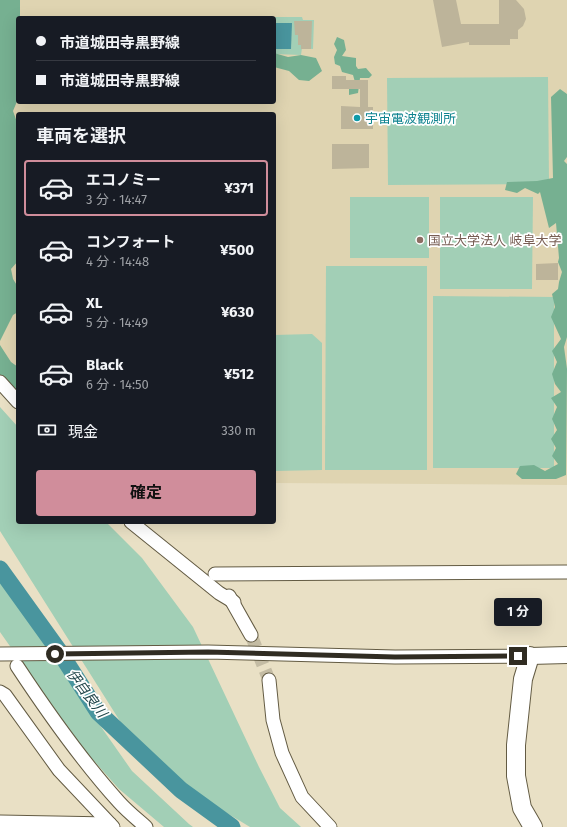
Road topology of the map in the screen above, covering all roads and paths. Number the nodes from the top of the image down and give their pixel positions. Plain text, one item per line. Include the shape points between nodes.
1 (0, 382) edge
2 (16, 400) edge
3 (133, 524) edge
4 (567, 572) edge
5 (234, 602) junction
6 (251, 635) tunnel mouth
7 (4, 654) edge
8 (567, 655) edge
9 (530, 656) junction
10 (17, 666) dead end
11 (269, 680) tunnel mouth
12 (0, 692) edge
13 (0, 822) edge
14 (112, 826) edge
15 (146, 827) edge
16 (330, 827) edge
17 (533, 827) edge
18 (545, 827) edge

1 - 2 street
3 - 5 street via 219,593
4 - 5 street via 215,574
5 - 6 street
7 - 9 street via 208,652 395,657
8 - 9 main road
9 - 17 highway via 523,679 516,745 516,776 522,808
9 - 18 highway via 533,678 526,777 533,808
10 - 15 street via 54,722 88,765 120,803
11 - 16 street via 273,720 282,753 302,797
12 - 14 street via 5,695 59,770
13 - 14 street

